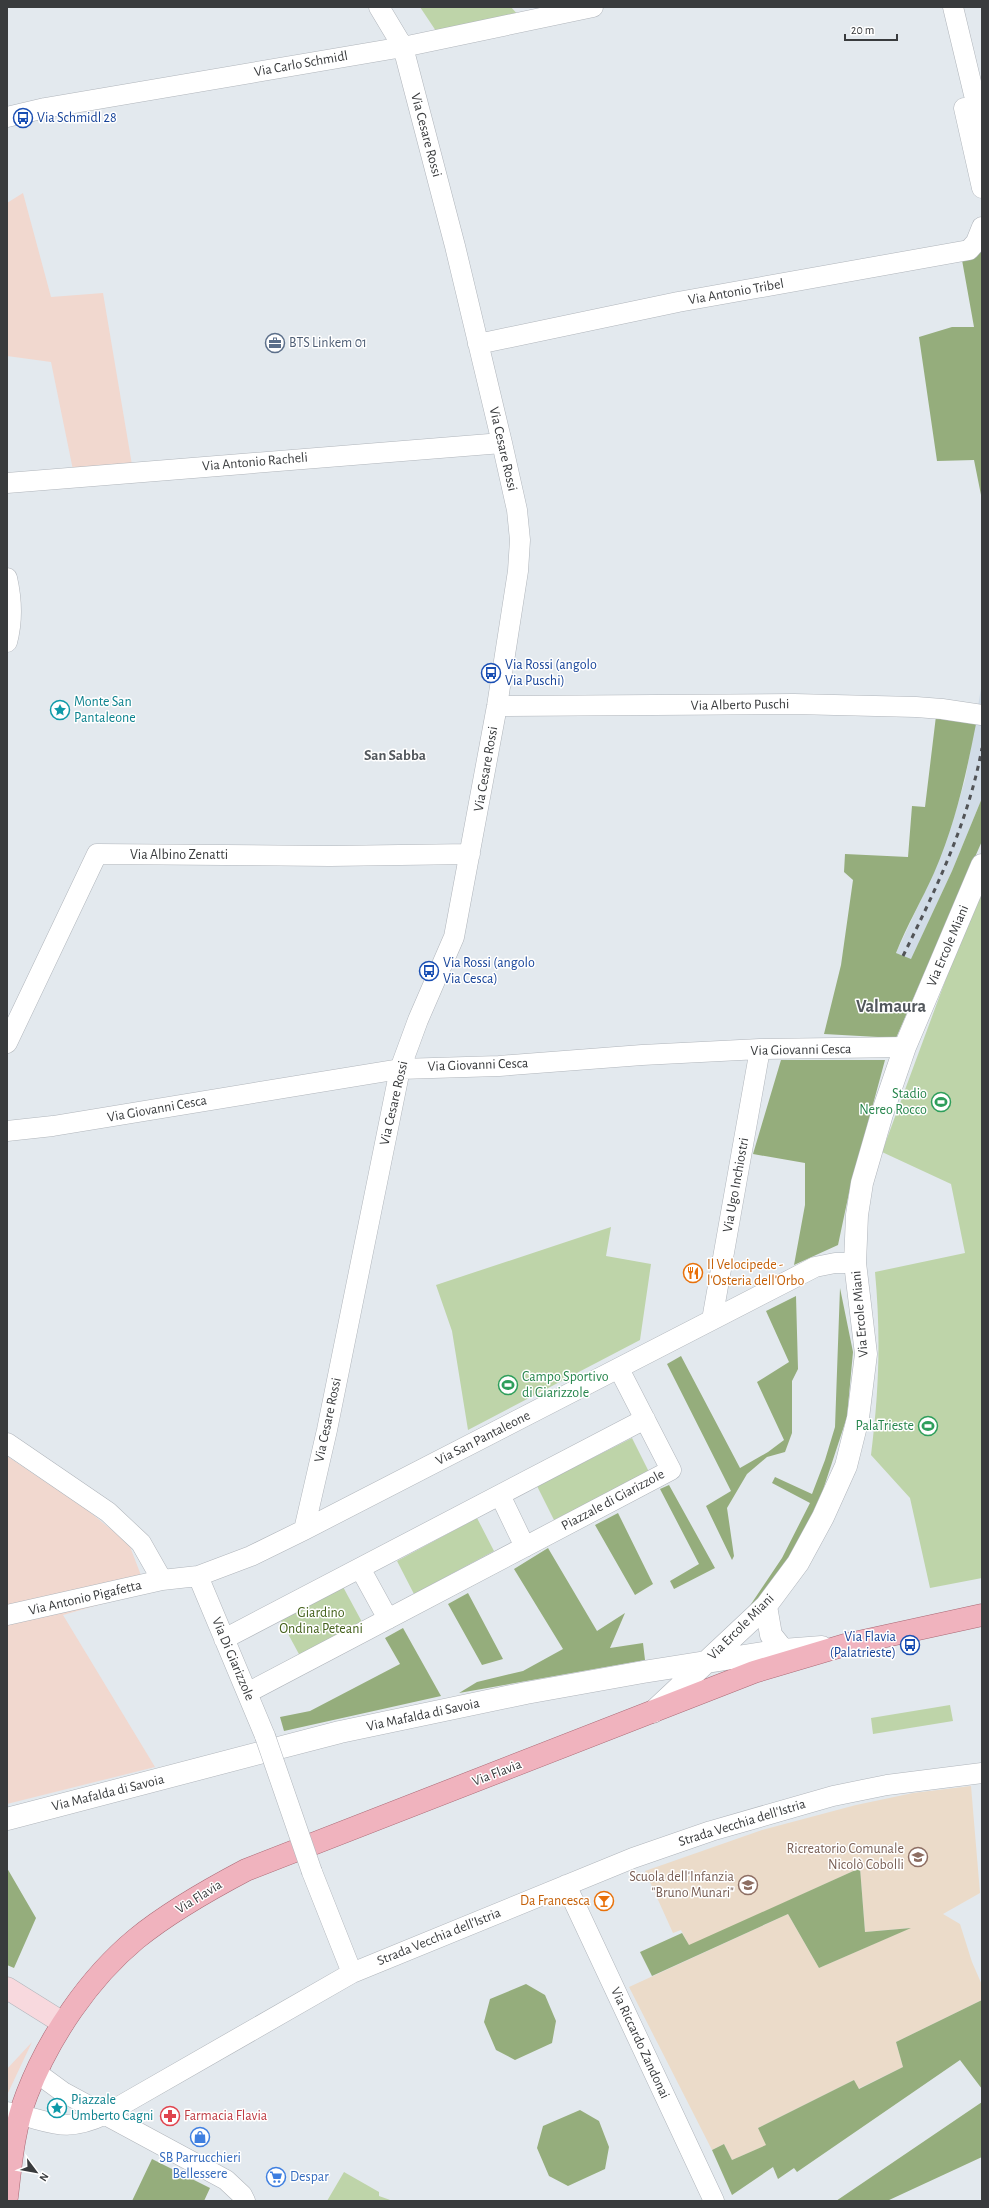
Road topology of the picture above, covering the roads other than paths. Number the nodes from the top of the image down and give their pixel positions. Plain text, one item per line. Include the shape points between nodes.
1 (379, 7) edge
2 (593, 7) edge
3 (953, 7) edge
4 (403, 47) junction
5 (977, 102) junction
6 (7, 117) edge
7 (982, 128) edge
8 (982, 188) edge
9 (982, 227) edge
10 (478, 344) junction
11 (502, 443) junction
12 (7, 483) edge
13 (7, 578) edge
14 (7, 642) edge
15 (497, 706) junction
16 (980, 715) edge
17 (470, 854) junction
18 (982, 865) edge
19 (7, 1043) edge
20 (905, 1047) junction
21 (760, 1050) junction
22 (400, 1069) junction
23 (7, 1131) edge
24 (855, 1263) junction
25 (712, 1320) junction
26 (619, 1369) junction
27 (645, 1419) junction
28 (7, 1443) edge
29 (500, 1495) junction
30 (304, 1530) junction
31 (525, 1547) junction
32 (360, 1568) junction
33 (198, 1576) junction
34 (162, 1580) junction
35 (766, 1606) junction
36 (982, 1615) edge
37 (7, 1616) edge
38 (388, 1619) junction
39 (224, 1639) junction
40 (845, 1645) junction
41 (783, 1650) junction
42 (707, 1661) junction
43 (247, 1693) junction
44 (652, 1713) junction
45 (982, 1773) edge
46 (7, 1819) edge
47 (566, 1885) junction
48 (352, 1973) junction
49 (7, 1988) edge
50 (62, 2023) junction
51 (37, 2073) junction
52 (14, 2113) edge
53 (106, 2114) junction
54 (7, 2197) edge
55 (245, 2201) edge
56 (714, 2201) edge

1 - 4 street, Via Cesare Rossi
2 - 4 street, Via Carlo Schmidl
3 - 5 street
4 - 6 street, Via Carlo Schmidl via 45,108
4 - 10 street, Via Cesare Rossi
5 - 7 street
5 - 8 street via 964,108
9 - 10 street, Via Antonio Tribel via 976,242 969,250 678,302
10 - 11 street, Via Cesare Rossi
11 - 12 street, Via Antonio Racheli
11 - 15 street, Via Cesare Rossi via 517,510 520,540 518,571
13 - 14 street via 12,599 11,630
15 - 16 street, Via Alberto Puschi via 794,704 916,707
15 - 17 street, Via Cesare Rossi
17 - 19 street, Via Albino Zenatti via 97,854
17 - 22 street, Via Cesare Rossi via 454,937
18 - 20 street, Via Ercole Miani
20 - 21 street, Via Giovanni Cesca
20 - 24 street, Via Ercole Miani via 862,1183 857,1215
21 - 22 street, Via Giovanni Cesca via 642,1055 499,1066
21 - 25 street, Via Ugo Inchiostri
22 - 23 street, Via Giovanni Cesca via 53,1126
22 - 30 street, Via Cesare Rossi via 327,1430
24 - 25 street, Via San Pantaleone via 815,1267
24 - 35 street, Via Ercole Miani via 866,1354 858,1418 846,1466 823,1517 798,1563
25 - 26 street, Via San Pantaleone
26 - 27 street, Piazzale di Giarizzole
26 - 30 street, Via San Pantaleone
27 - 29 street
27 - 31 street, Piazzale di Giarizzole via 671,1470
28 - 34 street via 108,1512 141,1543
29 - 31 street
29 - 32 street
30 - 33 street, Via San Pantaleone via 251,1556
31 - 38 street, Piazzale di Giarizzole
32 - 38 street
32 - 39 street
33 - 34 street
33 - 39 street, Via Di Giarizzole
34 - 37 street, Via Antonio Pigafetta
35 - 41 street via 770,1635
35 - 42 street, Via Ercole Miani
36 - 40 main road, Via Flavia
38 - 43 street, Piazzale di Giarizzole
39 - 43 street, Via Di Giarizzole
40 - 41 street, Via Mafalda di Savoia
40 - 44 main road, Via Flavia via 754,1672
41 - 42 street, Via Mafalda di Savoia
42 - 44 street, Via Ercole Miani
42 - 46 street, Via Mafalda di Savoia via 526,1693 340,1732
43 - 48 street, Via Di Giarizzole, bridge
44 - 50 main road, Via Flavia via 246,1870 207,1891 136,1939 106,1968
45 - 47 street, Strada Vecchia dell'Istria via 887,1785 798,1805 711,1831
47 - 48 street, Strada Vecchia dell'Istria
47 - 56 street, Via Riccardo Zandonai
48 - 53 street, Strada Vecchia dell'Istria
49 - 50 main road
50 - 51 main road
51 - 52 main road
51 - 53 street via 63,2092
52 - 53 street via 58,2125 73,2126
52 - 54 main road via 14,2141
53 - 55 street via 226,2180

